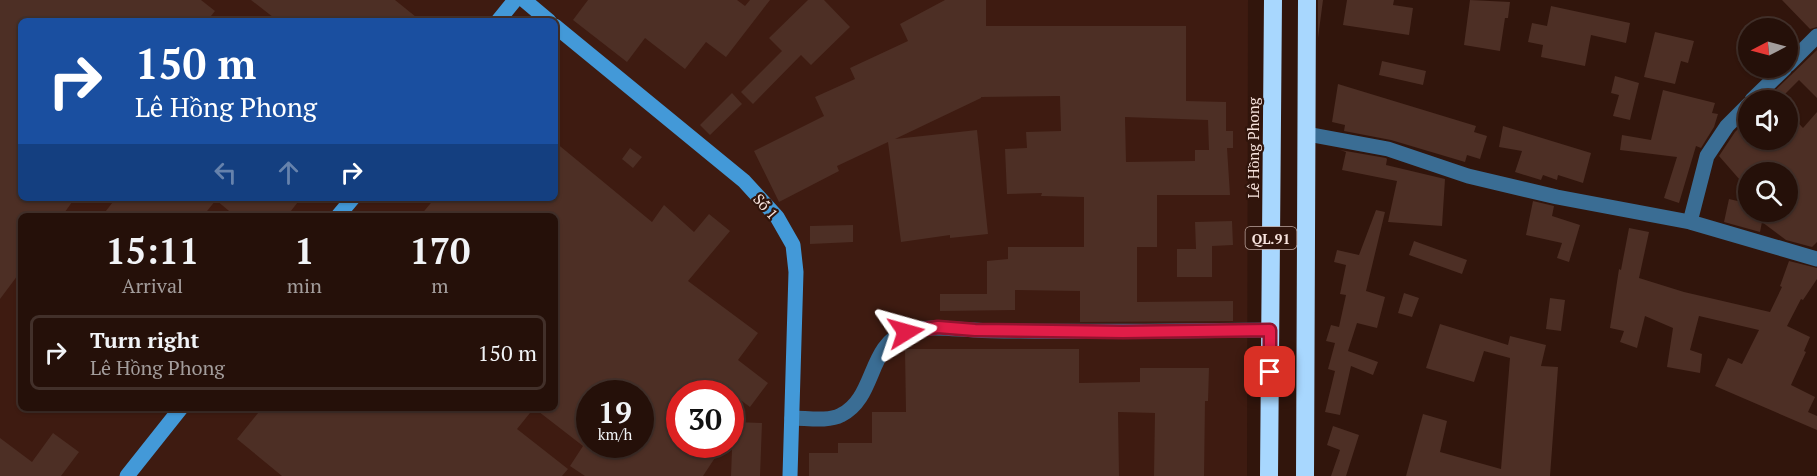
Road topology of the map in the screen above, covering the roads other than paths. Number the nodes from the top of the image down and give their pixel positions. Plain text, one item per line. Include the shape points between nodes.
1 (515, 0) edge
2 (524, 0) edge
3 (1273, 0) edge
4 (1307, 0) edge
5 (500, 18) edge
6 (545, 18) edge
7 (558, 28) edge
8 (1817, 36) edge
9 (1798, 54) edge
10 (1774, 78) edge
11 (1762, 90) edge
12 (1738, 115) edge
13 (1307, 134) junction
14 (350, 201) edge
15 (340, 213) edge
16 (1690, 222) junction
17 (1817, 259) edge
18 (1270, 330) junction
19 (179, 411) edge
20 (792, 418) junction
21 (127, 476) edge
22 (790, 476) edge
23 (1269, 476) edge
24 (1305, 476) edge

1 - 5 street
2 - 6 street
3 - 18 highway, Lê Hồng Phong / QL.91
4 - 13 highway, QL.91
7 - 20 street, Số 1 via 744,181 777,217 793,245 796,272
8 - 9 street
10 - 11 street
12 - 16 street via 1707,156
13 - 16 street via 1388,149 1468,176 1546,194
13 - 24 highway, QL.91
14 - 15 street
16 - 17 street
18 - 20 street via 1123,332 938,327 906,332 890,341 878,357 867,386 852,408 840,416
18 - 23 highway, Lê Hồng Phong / QL.91
19 - 21 street
20 - 22 street, Số 1

